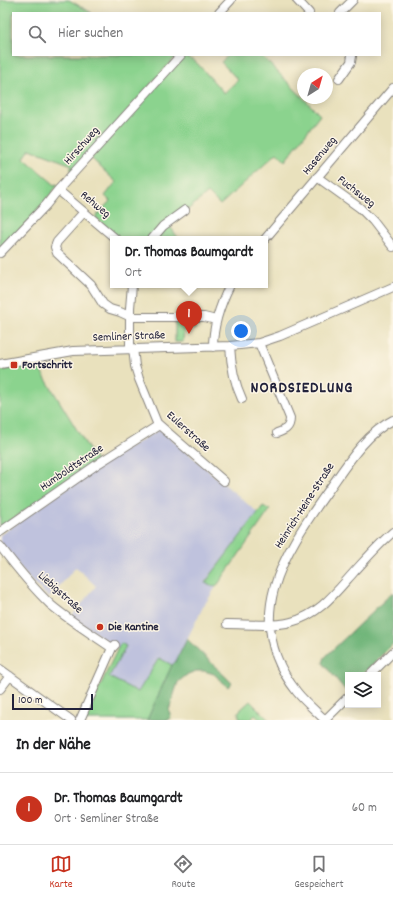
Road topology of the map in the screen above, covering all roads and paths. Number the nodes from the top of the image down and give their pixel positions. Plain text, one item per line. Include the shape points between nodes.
1 (231, 0) edge
2 (297, 0) edge
3 (353, 0) edge
4 (221, 12) edge
5 (308, 12) edge
6 (341, 12) edge
7 (180, 56) edge
8 (352, 56) edge
9 (339, 79) dead end
10 (393, 88) edge
11 (317, 177) junction
12 (58, 190) junction
13 (185, 210) dead end
14 (84, 212) junction
15 (112, 236) edge
16 (154, 236) edge
17 (268, 236) edge
18 (392, 245) edge
19 (0, 253) edge
20 (393, 287) edge
21 (132, 288) edge
22 (229, 288) edge
23 (131, 317) junction
24 (216, 320) junction
25 (259, 343) junction
26 (230, 346) junction
27 (213, 347) junction
28 (132, 348) junction
29 (0, 364) edge
30 (242, 400) dead end
31 (393, 420) edge
32 (159, 424) junction
33 (277, 433) dead end
34 (224, 481) dead end
35 (0, 532) edge
36 (393, 532) edge
37 (0, 546) edge
38 (227, 624) dead end
39 (270, 624) junction
40 (393, 652) edge
41 (0, 669) edge
42 (373, 672) edge
43 (10, 676) junction
44 (0, 689) edge
45 (345, 700) edge
46 (71, 720) edge
47 (80, 720) edge
48 (325, 720) edge

1 - 4 street
2 - 5 street
3 - 6 street
7 - 12 street, Hirschweg
8 - 9 street via 351,62
10 - 11 street, Hasenweg
11 - 17 street, Hasenweg
11 - 18 street, Fuchsweg via 360,208
12 - 14 street, Rehweg
12 - 19 street, Hirschweg
13 - 16 street via 162,226
14 - 15 street, Rehweg
14 - 23 street via 57,242 57,253 91,286 103,304
20 - 25 street, Semliner Straße
21 - 23 street
22 - 24 street
23 - 24 street via 204,317
23 - 28 street
24 - 27 street
25 - 26 street, Semliner Straße
25 - 33 street via 290,418 286,430
26 - 27 street, Semliner Straße
26 - 30 street via 235,384
27 - 28 street, Semliner Straße
28 - 29 street, Semliner Straße via 73,351
28 - 32 street, Eulerstraße via 139,379
31 - 39 street, Heinrich-Heine-Straße via 375,431 356,454 328,490 289,551 276,580 271,600
32 - 34 street, Eulerstraße
32 - 35 street, Humboldtstraße
36 - 39 street via 319,609 305,618 290,623
37 - 47 street, Liebigstraße via 21,573 51,604 72,621 114,646
38 - 39 street
39 - 48 street, Heinrich-Heine-Straße via 276,653 287,678
40 - 42 street
41 - 43 street
43 - 44 street
43 - 46 street
45 - 48 street

